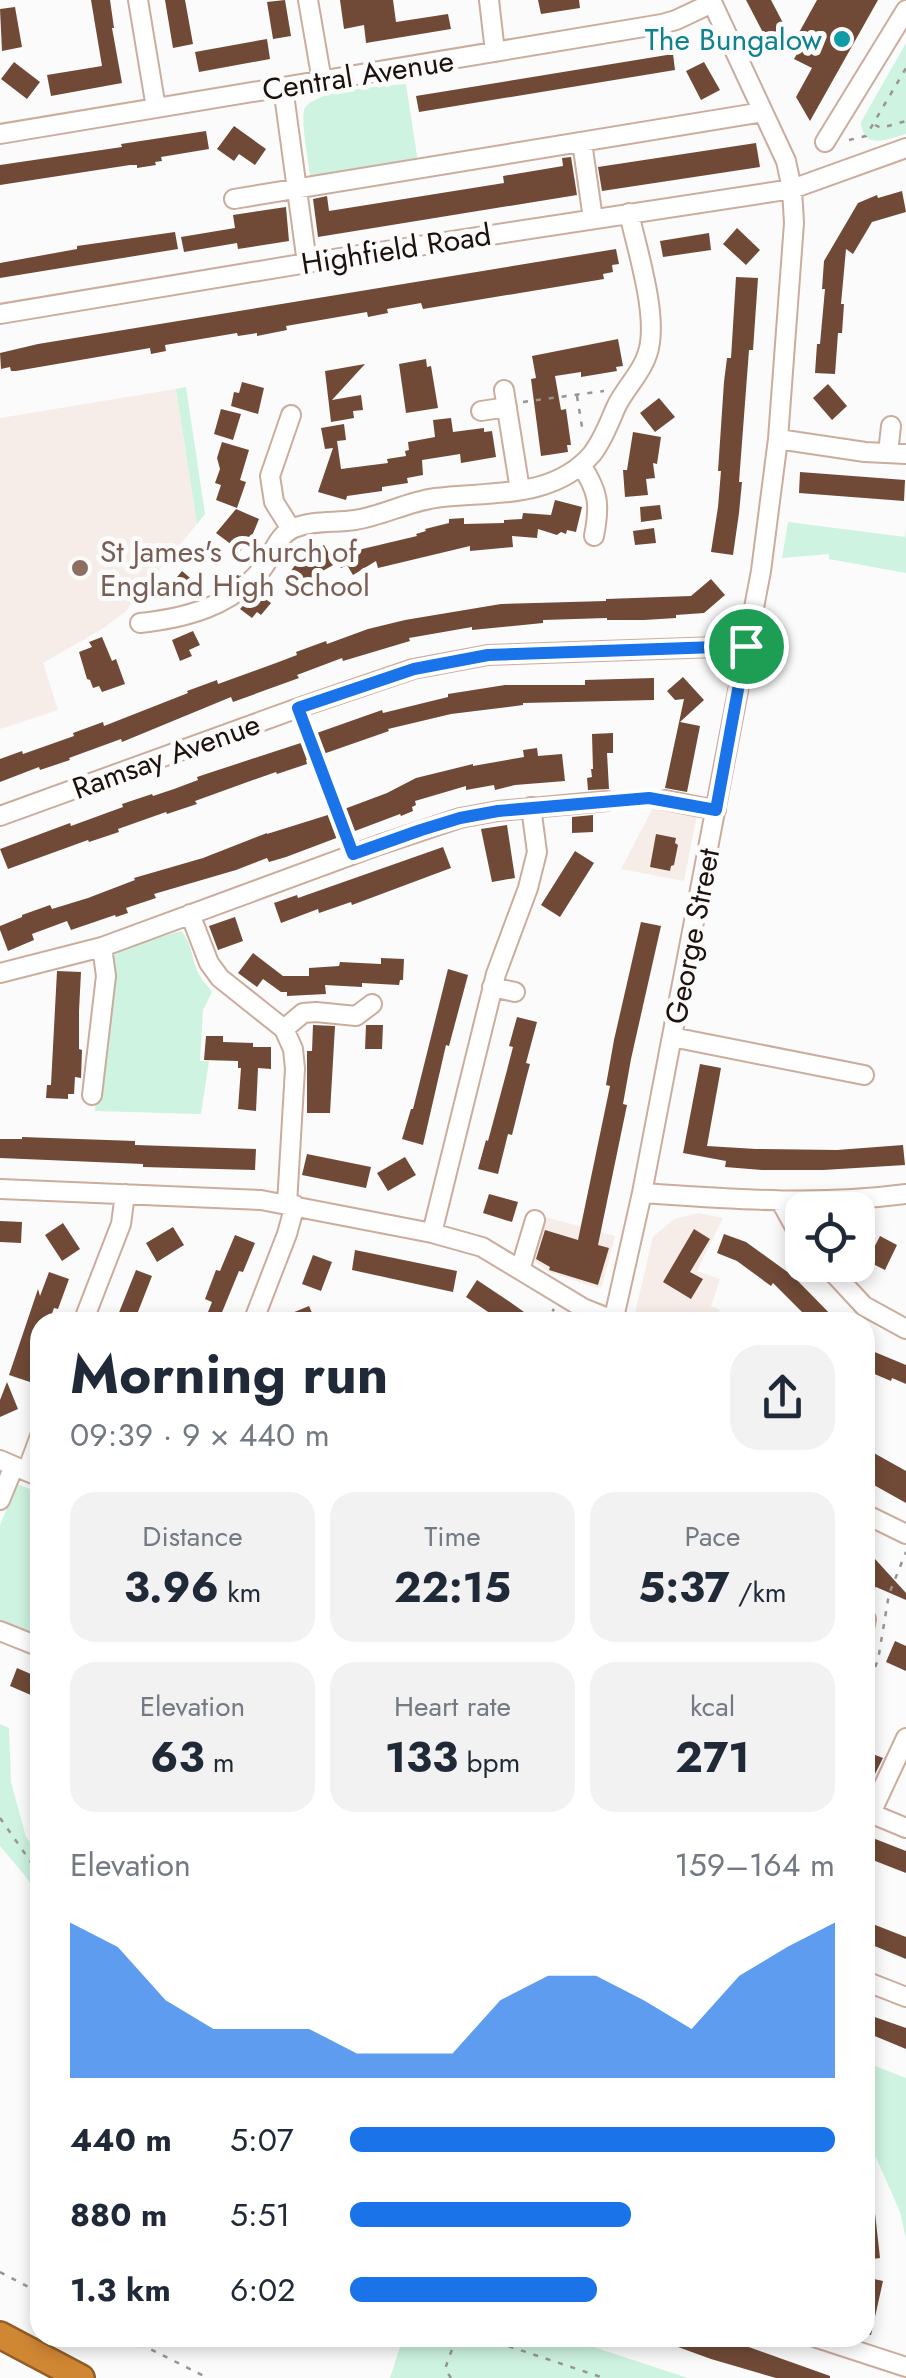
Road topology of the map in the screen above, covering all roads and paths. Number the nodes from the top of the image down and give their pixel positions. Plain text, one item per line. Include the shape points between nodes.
1 (138, 0) edge
2 (308, 0) edge
3 (489, 0) edge
4 (711, 2) edge
5 (906, 10) edge
6 (495, 52) junction
7 (906, 68) edge
8 (322, 80) junction
9 (283, 87) junction
10 (156, 108) junction
11 (763, 112) junction
12 (906, 121) edge
13 (873, 124) junction
14 (0, 134) edge
15 (836, 137) joint
16 (582, 142) junction
17 (906, 148) edge
18 (298, 189) junction
19 (792, 189) junction
20 (234, 199) dead end
21 (629, 213) junction
22 (593, 219) junction
23 (307, 263) junction
24 (0, 314) edge
25 (625, 389) junction
26 (577, 395) junction
27 (506, 400) junction
28 (481, 410) dead end
29 (291, 415) dead end
30 (891, 426) dead end
31 (262, 436) dead end
32 (778, 439) junction
33 (282, 442) junction
34 (897, 453) edge
35 (584, 462) junction
36 (520, 490) junction
37 (600, 525) dead end
38 (291, 529) junction
39 (140, 623) dead end
40 (746, 646) junction
41 (298, 708) junction
42 (664, 800) joint
43 (607, 801) joint
44 (531, 808) junction
45 (716, 810) junction
46 (0, 816) edge
47 (353, 854) junction
48 (190, 914) junction
49 (102, 947) junction
50 (0, 973) edge
51 (494, 980) junction
52 (515, 992) dead end
53 (372, 1004) dead end
54 (284, 1029) junction
55 (672, 1037) junction
56 (864, 1075) dead end
57 (92, 1095) dead end
58 (0, 1189) edge
59 (642, 1193) junction
60 (125, 1194) junction
61 (906, 1194) edge
62 (781, 1202) junction
63 (291, 1205) junction
64 (785, 1209) edge
65 (536, 1220) dead end
66 (432, 1233) junction
67 (520, 1270) junction
68 (842, 1282) edge
69 (87, 1312) edge
70 (257, 1312) edge
71 (593, 1312) edge
72 (615, 1312) edge
73 (875, 1312) edge
74 (875, 1312) edge
75 (906, 1329) edge
76 (20, 1468) edge
77 (0, 1500) edge
78 (875, 1519) edge
79 (906, 1534) edge
80 (906, 1552) edge
81 (0, 1631) edge
82 (30, 1643) edge
83 (875, 1667) edge
84 (906, 1738) edge
85 (875, 1798) edge
86 (875, 1815) edge
87 (0, 1818) edge
88 (906, 1828) edge
89 (30, 1861) edge
90 (875, 1987) edge
91 (906, 1998) edge
92 (0, 2272) edge
93 (30, 2288) edge
94 (0, 2335) edge
95 (146, 2347) edge
96 (453, 2347) edge
97 (511, 2347) edge
98 (845, 2347) edge
99 (906, 2367) edge
100 (81, 2378) edge
101 (208, 2378) edge
102 (451, 2378) edge
103 (604, 2378) edge

1 - 10 street
2 - 8 street
3 - 6 street
4 - 6 street, Central Avenue via 662,24
4 - 11 street, George Street
5 - 15 street
6 - 8 street, Central Avenue
7 - 13 path
8 - 9 street, Central Avenue
9 - 10 street, Central Avenue
9 - 18 street
10 - 14 street, Central Avenue
11 - 16 street
11 - 19 street, George Street
12 - 13 path
13 - 15 path via 866,136
16 - 18 street
16 - 22 street
17 - 19 street, Highfield Road
18 - 20 street
18 - 23 street
19 - 21 street, Highfield Road
19 - 32 street, George Street
21 - 22 street, Highfield Road
21 - 25 street via 651,340
22 - 23 street, Highfield Road
23 - 24 street, Highfield Road
25 - 26 path
25 - 35 street
26 - 27 path
26 - 35 path
27 - 28 street
27 - 36 street
29 - 33 street
30 - 34 street
31 - 33 street
32 - 34 street
32 - 40 street, George Street
33 - 38 street via 270,490
35 - 36 street via 552,482
35 - 37 street
36 - 38 street via 418,501 360,520
38 - 39 street via 264,567 222,601 187,617
40 - 41 street, Ramsay Avenue via 488,655 414,669
40 - 45 street, George Street
41 - 46 street, Ramsay Avenue
41 - 47 path
42 - 43 path
42 - 45 street
43 - 44 street
44 - 47 street via 460,818
44 - 51 street via 537,852
45 - 55 street, George Street
47 - 48 street
48 - 49 street
48 - 54 street via 220,978
49 - 50 street
49 - 57 street via 106,976
51 - 52 street
51 - 66 street
53 - 54 street via 356,1016 303,1013
54 - 63 street via 295,1069
55 - 56 street
55 - 59 street, George Street
58 - 60 street
59 - 62 street
59 - 72 street, George Street
60 - 63 street
60 - 69 street
61 - 62 street
62 - 64 street
63 - 66 street
63 - 70 street via 287,1234
65 - 67 street
66 - 67 street via 482,1247
67 - 71 street
68 - 74 street
73 - 75 street
76 - 77 street
78 - 79 street
80 - 83 path via 889,1594
81 - 82 street
84 - 85 street
86 - 88 street
87 - 89 path
90 - 91 street
92 - 93 path
94 - 100 highway
95 - 101 path
96 - 102 path via 445,2368
97 - 103 path
98 - 99 street

